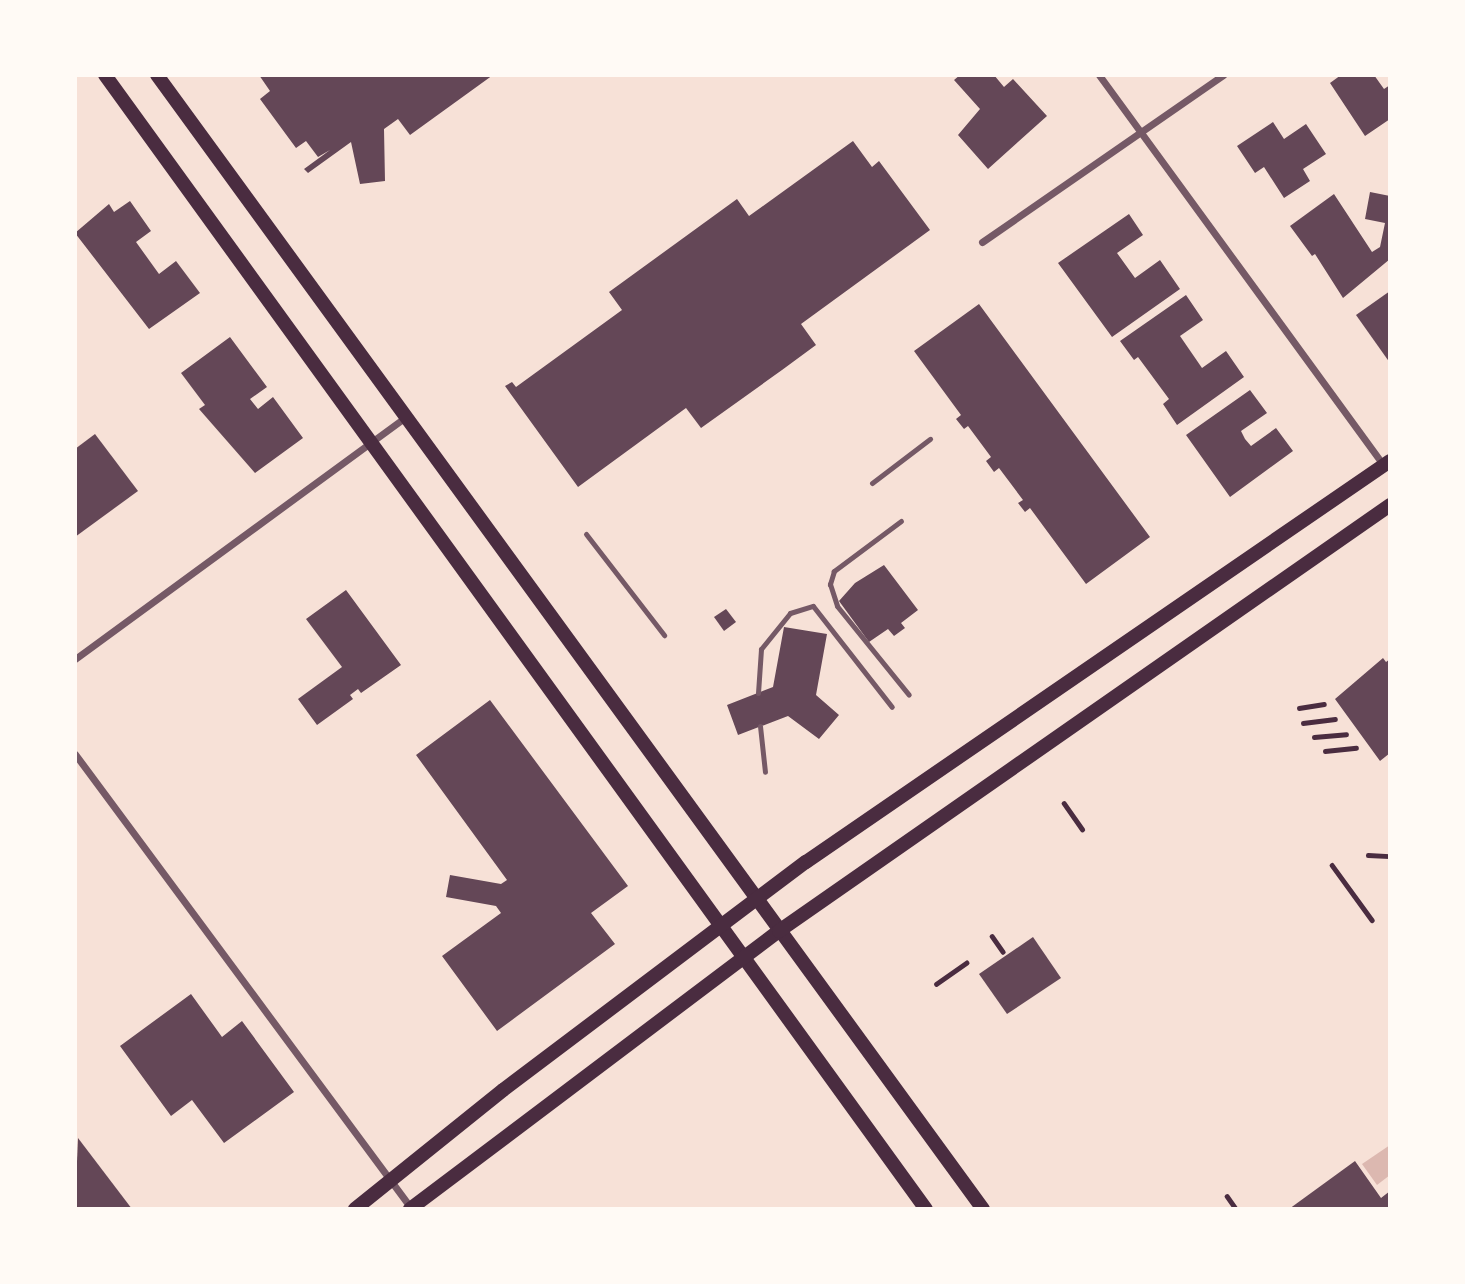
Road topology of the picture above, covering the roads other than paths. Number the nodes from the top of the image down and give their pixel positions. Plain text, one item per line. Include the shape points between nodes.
1 (105, 75) edge
2 (157, 75) edge
3 (1099, 75) edge
4 (1223, 75) edge
5 (1140, 132) junction
6 (982, 242) dead end
7 (404, 418) junction
8 (930, 439) dead end
9 (371, 442) junction
10 (1387, 463) edge
11 (872, 483) dead end
12 (1390, 505) edge
13 (901, 521) dead end
14 (586, 534) dead end
15 (664, 635) dead end
16 (75, 659) edge
17 (758, 693) dead end
18 (909, 695) dead end
19 (892, 707) dead end
20 (760, 726) dead end
21 (75, 754) edge
22 (765, 772) dead end
23 (756, 898) junction
24 (720, 925) junction
25 (779, 931) junction
26 (743, 957) junction
27 (390, 1180) junction
28 (411, 1208) edge
29 (355, 1209) edge
30 (926, 1209) edge
31 (983, 1209) edge

1 - 9 main road
2 - 7 main road
3 - 5 street
4 - 5 street
5 - 6 street
5 - 10 street
7 - 9 street
7 - 23 main road
8 - 11 lane
9 - 16 street
9 - 24 main road
10 - 23 main road
12 - 25 main road
13 - 18 lane via 834,572 830,584 837,606
14 - 15 lane
17 - 19 lane via 761,649 790,613 813,606
20 - 22 lane
21 - 27 street
23 - 24 main road
23 - 25 main road
24 - 26 main road
24 - 27 main road
25 - 26 main road
25 - 31 main road
26 - 28 main road
26 - 30 main road
27 - 28 street
27 - 29 main road

